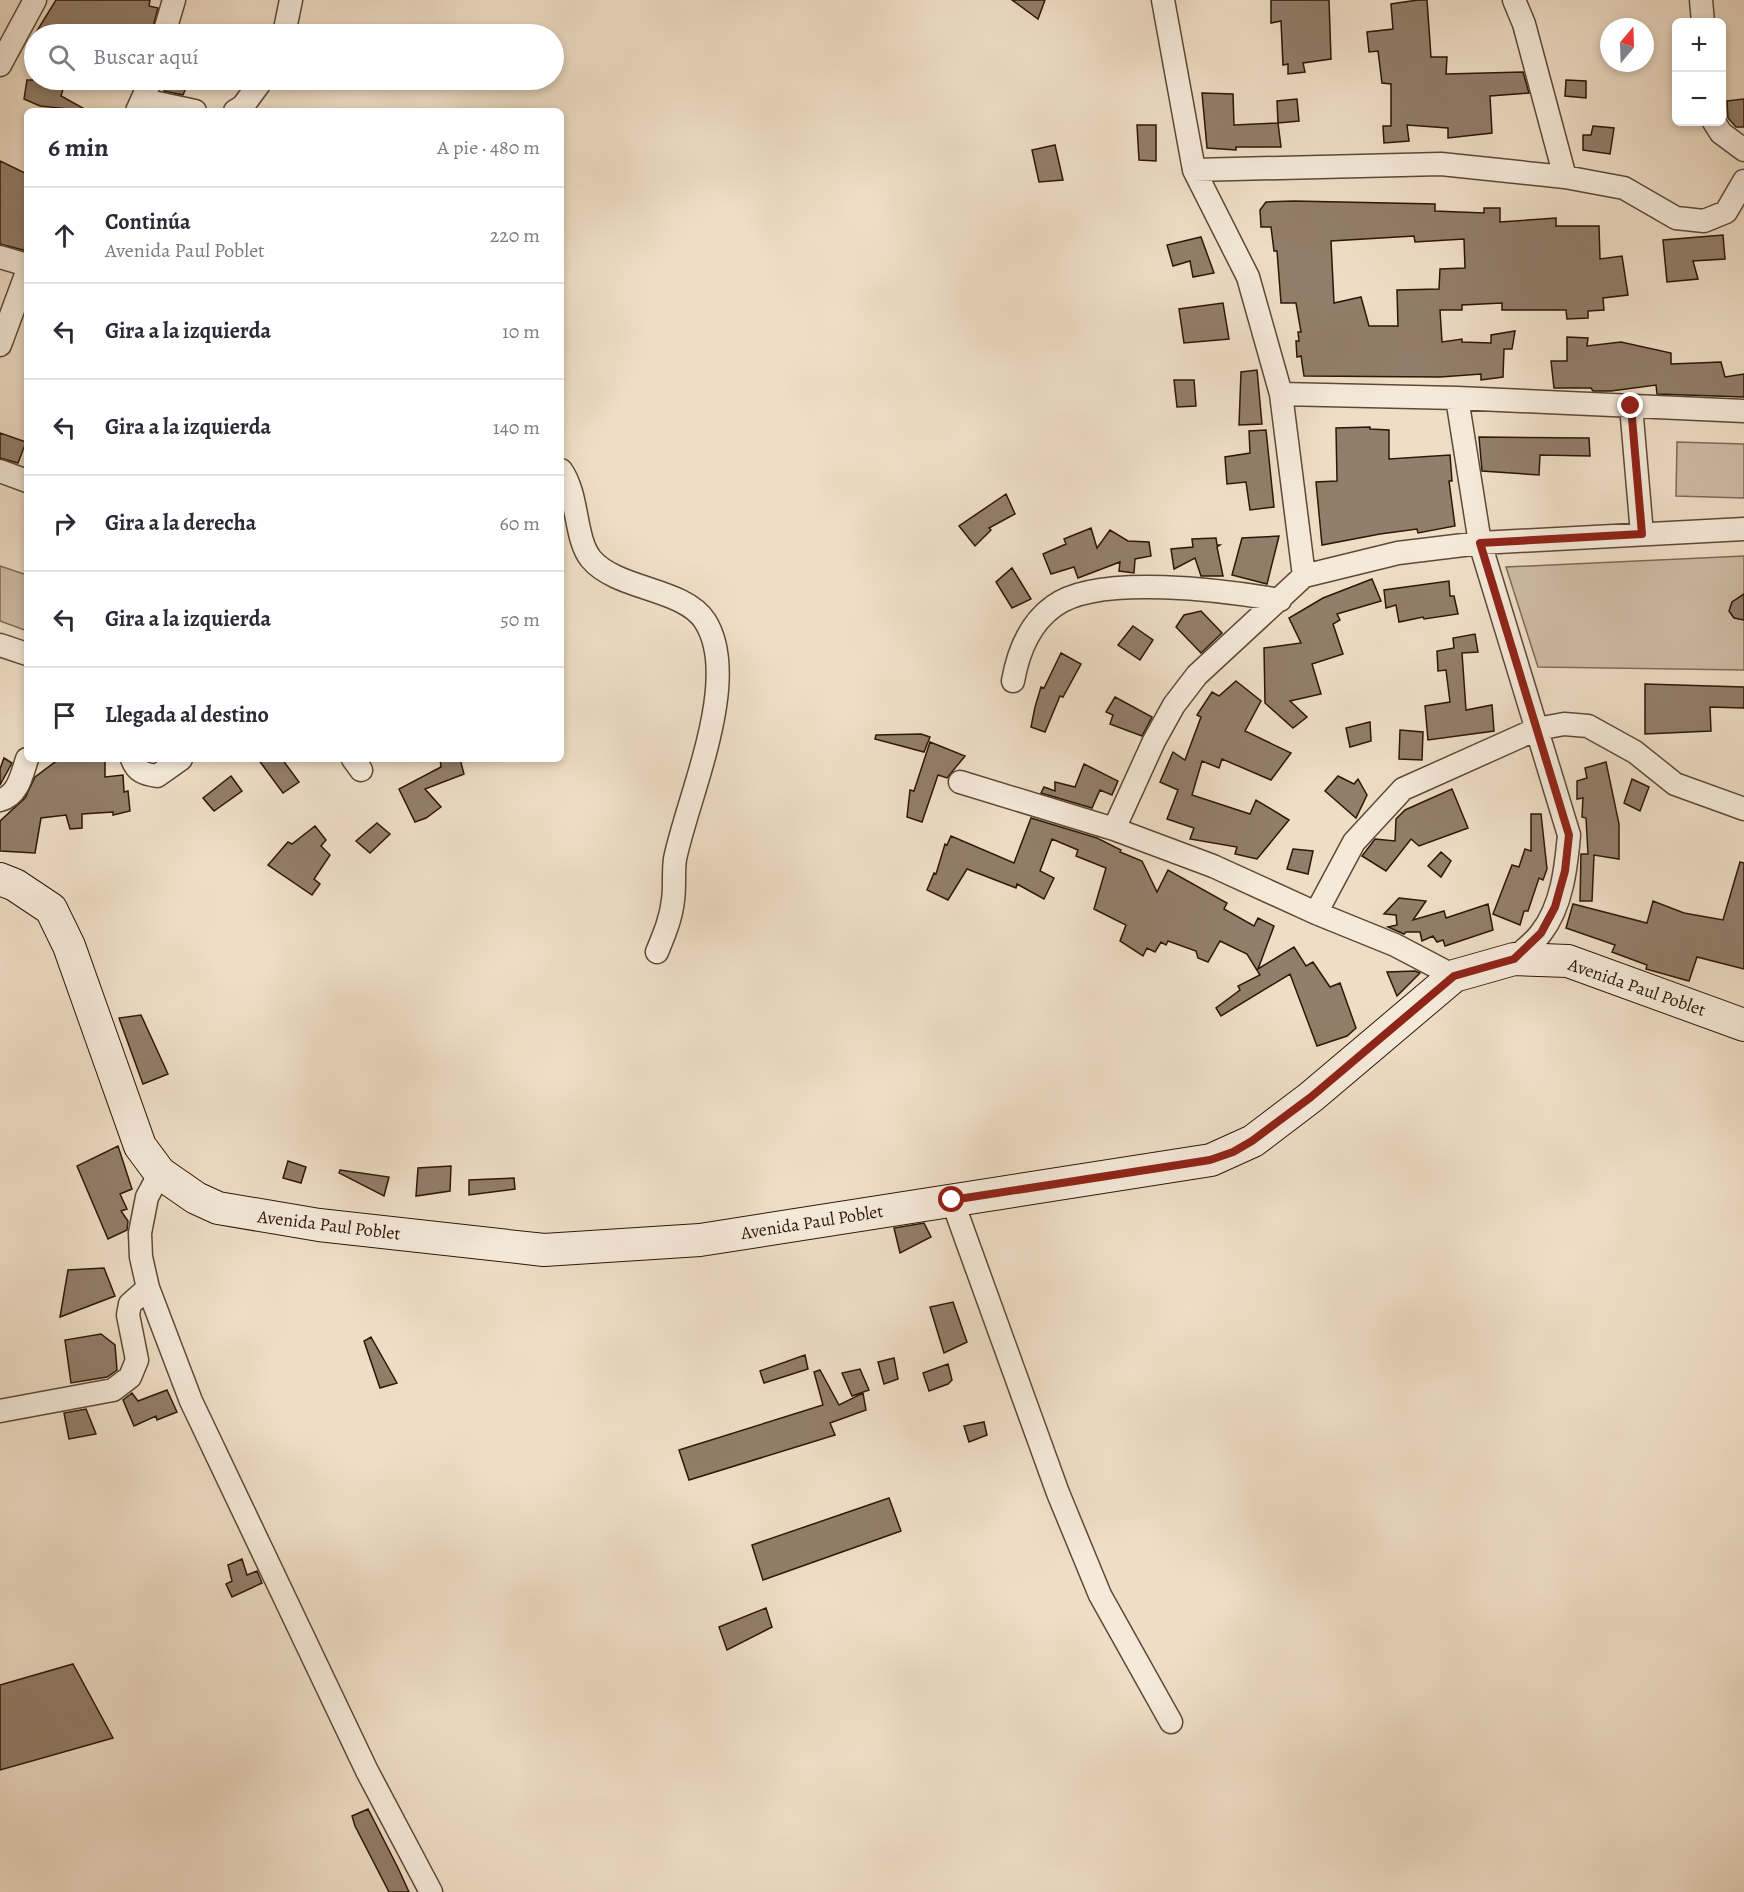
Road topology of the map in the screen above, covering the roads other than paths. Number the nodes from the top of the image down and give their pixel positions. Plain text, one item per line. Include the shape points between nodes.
1 (35, 0) edge
2 (174, 0) edge
3 (291, 0) edge
4 (1163, 0) edge
5 (1514, 0) edge
6 (1701, 0) edge
7 (1703, 18) edge
8 (167, 24) edge
9 (286, 24) edge
10 (0, 65) edge
11 (255, 90) edge
12 (144, 97) edge
13 (184, 108) edge
14 (240, 108) edge
15 (1717, 126) edge
16 (1744, 150) edge
17 (1194, 170) junction
18 (1565, 177) junction
19 (1744, 181) edge
20 (0, 256) edge
21 (24, 264) edge
22 (24, 280) edge
23 (0, 345) edge
24 (1281, 394) junction
25 (1457, 398) junction
26 (1631, 406) junction
27 (1744, 411) edge
28 (0, 471) edge
29 (564, 474) edge
30 (24, 480) edge
31 (1744, 529) edge
32 (1642, 534) junction
33 (1480, 543) junction
34 (1304, 576) junction
35 (1280, 600) junction
36 (0, 645) edge
37 (24, 653) edge
38 (1013, 681) dead end
39 (1537, 729) junction
40 (26, 762) edge
41 (133, 762) edge
42 (177, 762) edge
43 (960, 782) dead end
44 (0, 800) edge
45 (1744, 809) edge
46 (1114, 830) junction
47 (0, 879) edge
48 (1316, 913) junction
49 (657, 952) dead end
50 (1514, 959) junction
51 (1454, 976) junction
52 (1744, 1025) edge
53 (160, 1173) junction
54 (952, 1200) junction
55 (148, 1288) junction
56 (0, 1411) edge
57 (1171, 1722) dead end
58 (431, 1892) edge

1 - 10 street
2 - 8 street
3 - 9 street
4 - 17 street
5 - 18 street
6 - 7 street
11 - 14 street
12 - 13 street
15 - 16 street
17 - 18 street via 1441,164
17 - 24 street via 1248,277
18 - 19 street via 1624,188 1676,218 1704,221 1726,212
20 - 21 street
22 - 23 street
24 - 25 street
24 - 34 street
25 - 26 street
25 - 33 street
26 - 27 street
26 - 32 street
28 - 30 street
29 - 49 street via 570,482 590,558 604,571 686,605 705,620 718,652 717,700 675,862 670,920
31 - 32 street
32 - 33 street
33 - 34 street via 1398,553
33 - 39 street
34 - 35 street
35 - 38 street via 1223,590 1130,587 1081,594 1054,605 1032,630 1018,654
35 - 46 street via 1197,675 1174,705
36 - 37 street
39 - 45 street via 1564,724 1588,726 1635,752 1675,784
39 - 48 street via 1403,789 1354,842
39 - 50 street via 1569,835 1555,907 1541,933
40 - 44 street via 16,789
41 - 42 street via 143,774 157,776
43 - 46 street
46 - 48 street via 1213,866
47 - 53 main road, Avenida Paul Poblet via 51,909 69,946 136,1139
48 - 51 street via 1395,945
50 - 51 main road, Avenida Paul Poblet
50 - 52 main road, Avenida Paul Poblet via 1568,961
51 - 54 main road, Avenida Paul Poblet via 1311,1097 1233,1152 1210,1160
53 - 54 main road, Avenida Paul Poblet via 196,1198 245,1214 544,1250 700,1240
53 - 55 street via 147,1197 140,1233
54 - 57 street via 1058,1493 1100,1595
55 - 56 street via 130,1304 128,1315 137,1360 130,1377 113,1390
55 - 58 street via 192,1401 367,1771

